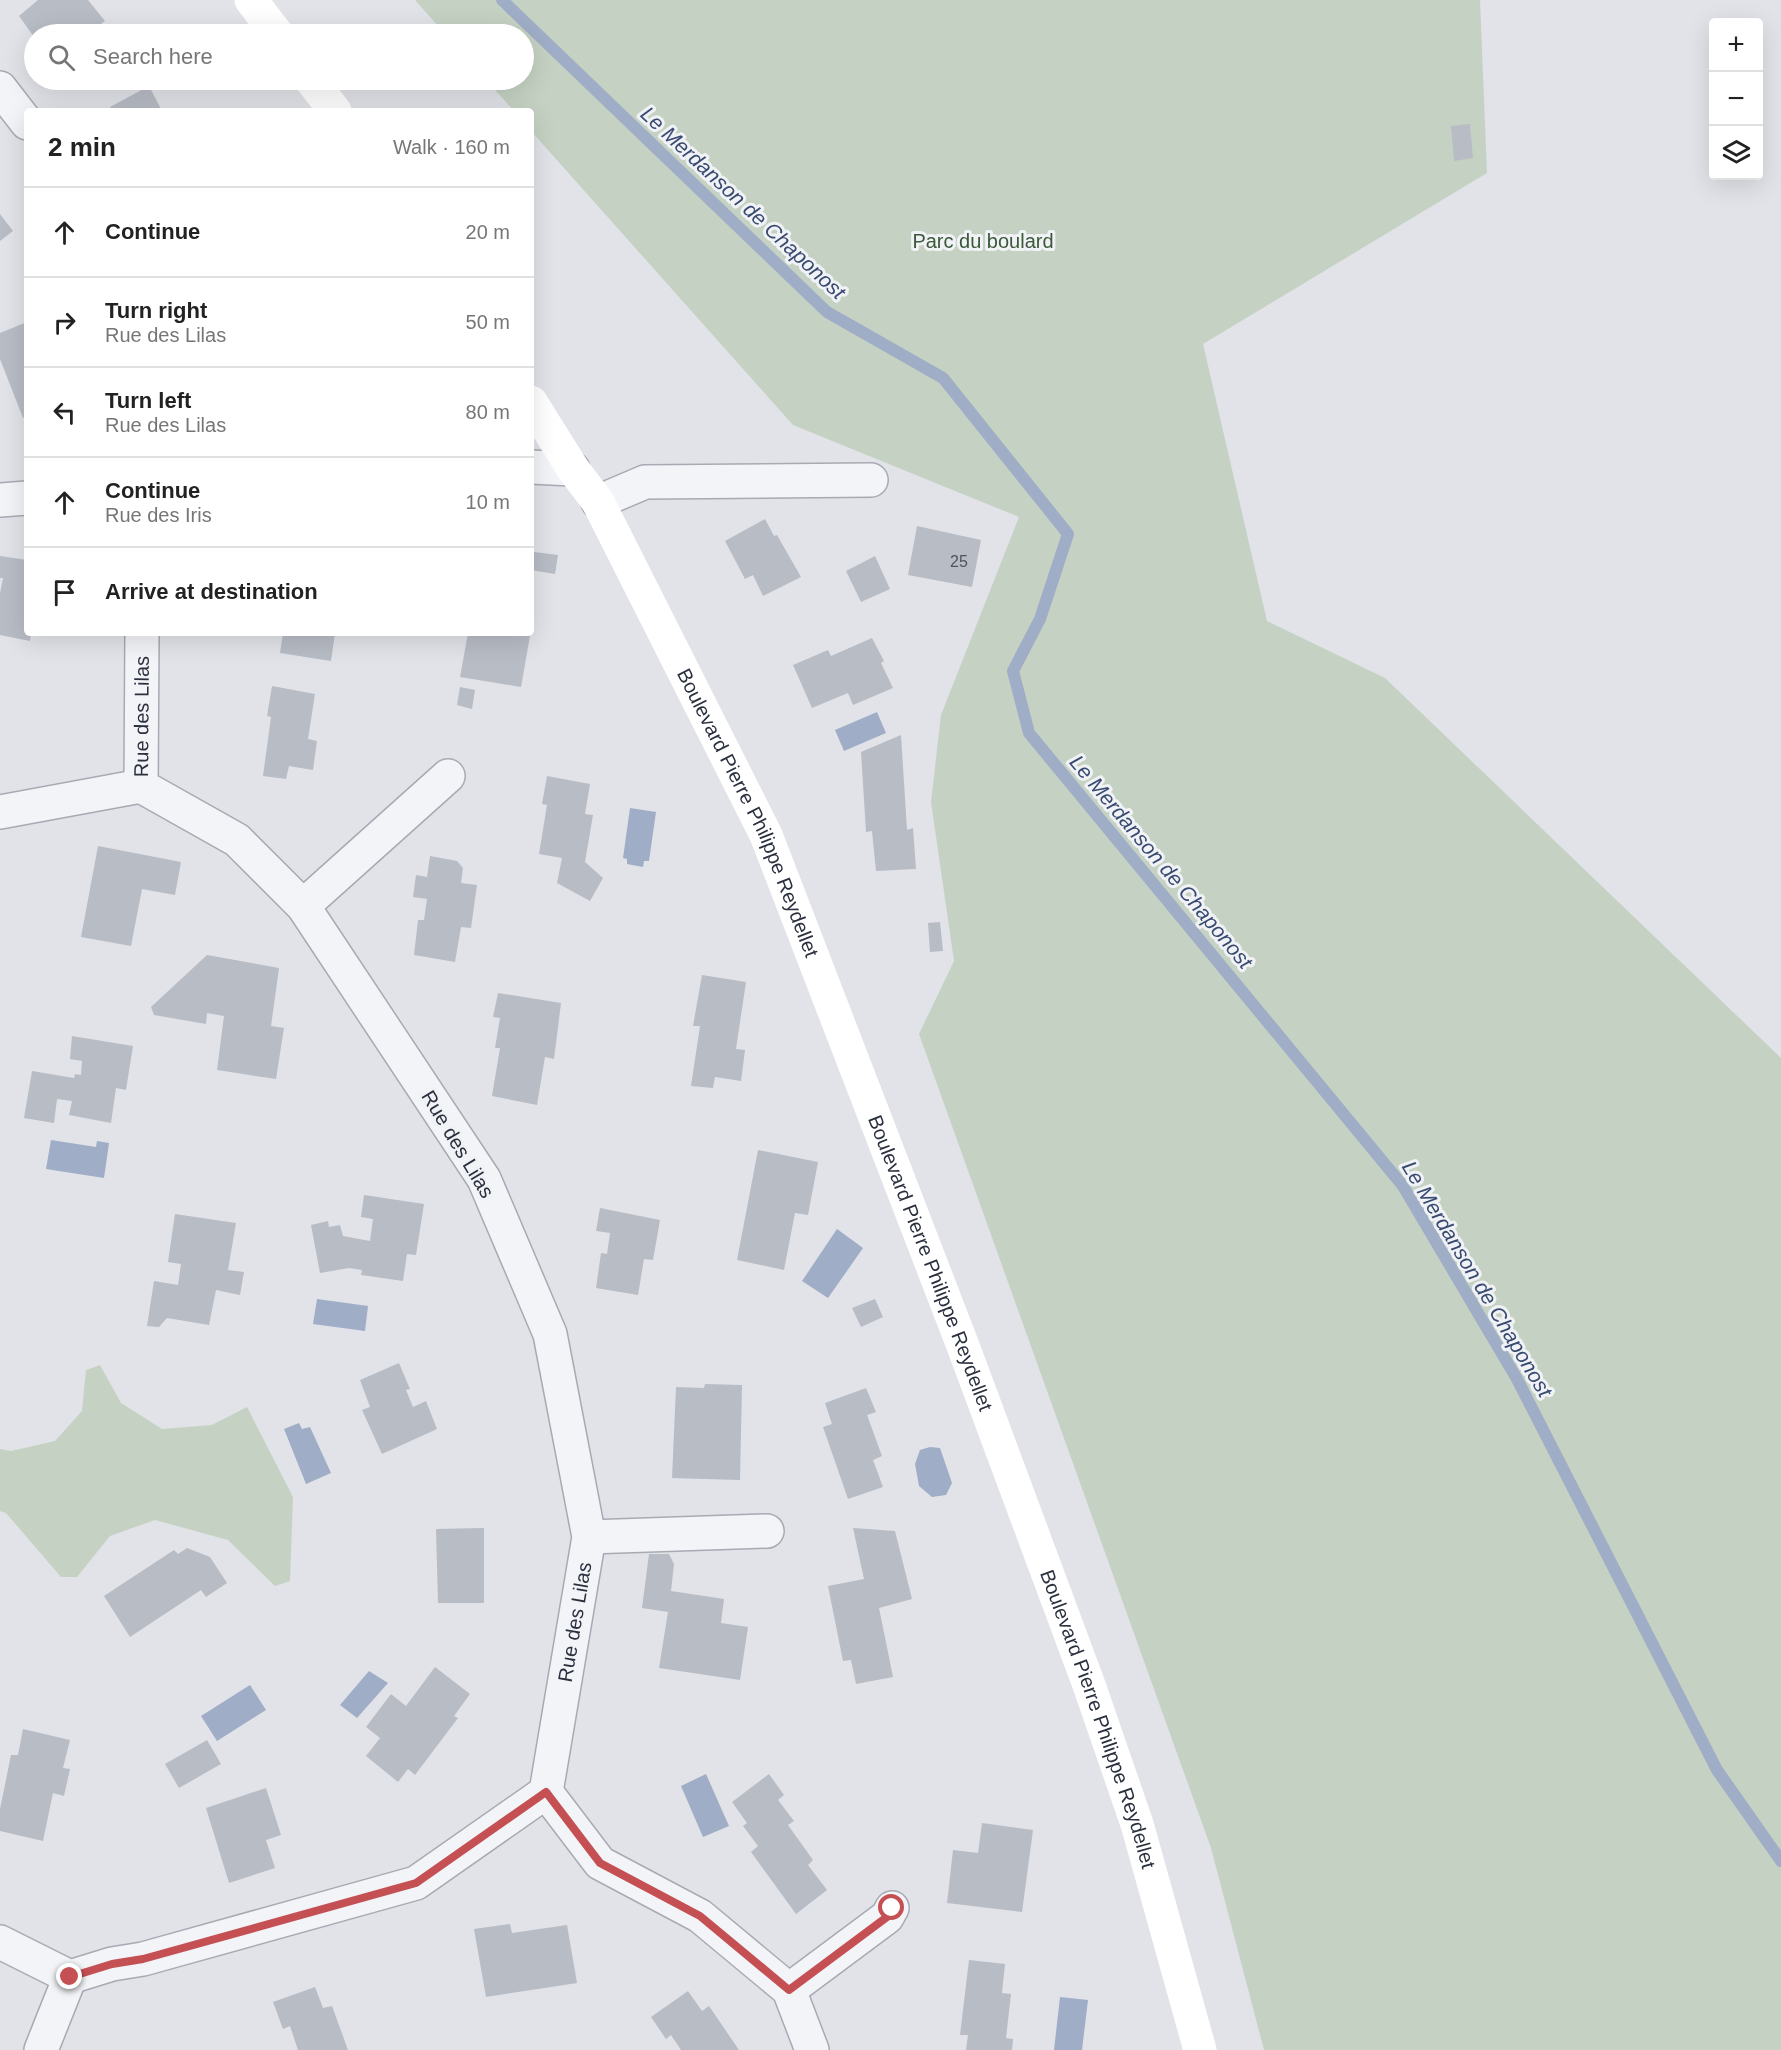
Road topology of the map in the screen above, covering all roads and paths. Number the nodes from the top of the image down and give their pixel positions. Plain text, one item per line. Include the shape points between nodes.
1 (251, 0) edge
2 (269, 24) edge
3 (0, 88) edge
4 (319, 90) edge
5 (333, 108) edge
6 (24, 119) edge
7 (534, 407) edge
8 (534, 467) edge
9 (573, 469) junction
10 (872, 480) dead end
11 (24, 498) edge
12 (0, 500) edge
13 (598, 502) junction
14 (142, 636) edge
15 (448, 776) dead end
16 (141, 786) junction
17 (0, 812) edge
18 (303, 906) junction
19 (767, 1531) dead end
20 (589, 1537) junction
21 (546, 1792) junction
22 (892, 1908) dead end
23 (0, 1942) edge
24 (70, 1977) junction
25 (789, 1990) junction
26 (41, 2050) edge
27 (812, 2050) edge
28 (1200, 2050) edge

1 - 2 main road
3 - 6 street
4 - 5 main road
7 - 9 main road, Boulevard Pierre Philippe Reydellet
8 - 9 street
9 - 13 main road, Boulevard Pierre Philippe Reydellet
10 - 13 street via 645,482
11 - 12 street
13 - 28 main road, Boulevard Pierre Philippe Reydellet via 766,835 1089,1685 1137,1824
14 - 16 street, Rue des Lilas
15 - 18 street
16 - 17 street
16 - 18 street, Rue des Lilas via 237,840
18 - 20 street, Rue des Lilas via 484,1179 550,1334
19 - 20 street
20 - 21 street, Rue des Lilas
21 - 24 street via 416,1883
21 - 25 street via 600,1863 700,1916
22 - 25 street via 887,1917
23 - 24 street
24 - 26 street
25 - 27 street

